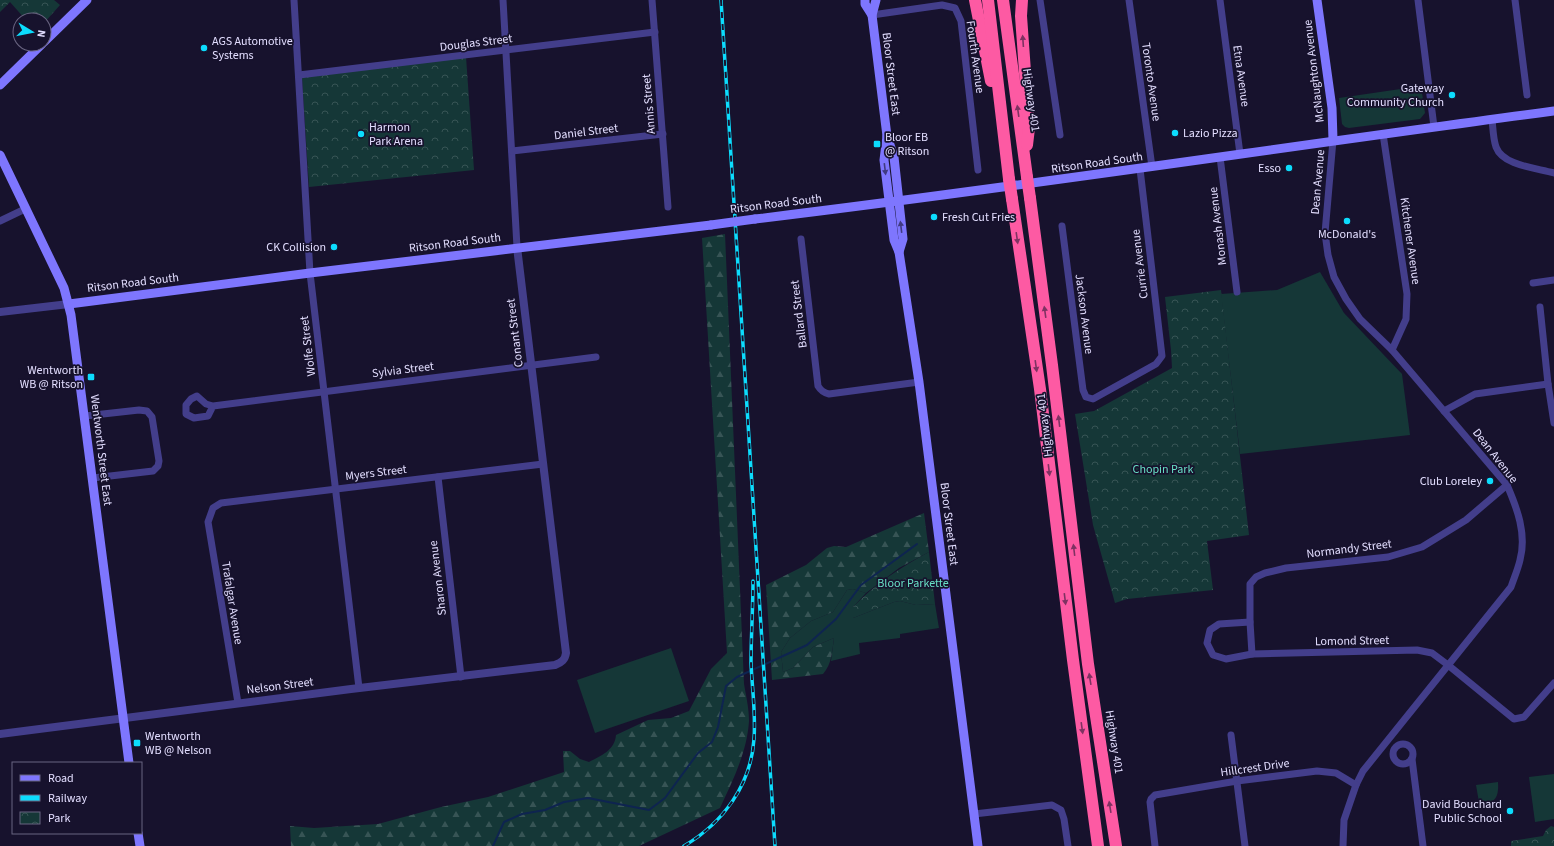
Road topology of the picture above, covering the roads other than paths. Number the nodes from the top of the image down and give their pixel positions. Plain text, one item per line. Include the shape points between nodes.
1 (88, 0) edge
2 (294, 0) edge
3 (502, 0) edge
4 (652, 0) edge
5 (865, 0) edge
6 (876, 0) edge
7 (975, 0) edge
8 (988, 0) edge
9 (1003, 0) edge
10 (1022, 0) edge
11 (1040, 0) edge
12 (1129, 0) edge
13 (1220, 0) edge
14 (1318, 0) edge
15 (1418, 0) edge
16 (1515, 0) edge
17 (872, 15) junction
18 (654, 32) junction
19 (52, 34) edge
20 (506, 51) junction
21 (34, 52) edge
22 (299, 75) junction
23 (0, 85) edge
24 (1527, 94) dead end
25 (1554, 110) edge
26 (1492, 119) junction
27 (1434, 127) junction
28 (663, 134) junction
29 (1383, 134) junction
30 (1060, 135) dead end
31 (887, 136) junction
32 (1333, 140) junction
33 (512, 151) junction
34 (1005, 154) junction
35 (1240, 154) junction
36 (0, 155) edge
37 (1220, 157) junction
38 (1025, 164) junction
39 (1152, 167) junction
40 (1140, 169) junction
41 (978, 170) dead end
42 (1554, 172) edge
43 (898, 201) junction
44 (889, 203) junction
45 (668, 207) dead end
46 (24, 209) junction
47 (0, 220) edge
48 (1062, 226) dead end
49 (801, 239) dead end
50 (517, 247) junction
51 (899, 252) junction
52 (310, 273) junction
53 (1554, 280) edge
54 (1533, 283) dead end
55 (1237, 292) dead end
56 (69, 304) junction
57 (1540, 307) dead end
58 (0, 312) edge
59 (1392, 350) junction
60 (596, 357) dead end
61 (531, 366) junction
62 (919, 382) junction
63 (1548, 384) junction
64 (324, 391) junction
65 (1093, 399) joint
66 (213, 406) dead end
67 (1444, 411) junction
68 (85, 416) junction
69 (1554, 423) edge
70 (543, 464) junction
71 (438, 477) junction
72 (93, 478) junction
73 (1507, 485) junction
74 (335, 489) junction
75 (213, 508) joint
76 (1250, 622) junction
77 (1252, 654) junction
78 (563, 661) joint
79 (1448, 665) junction
80 (461, 676) junction
81 (1554, 682) edge
82 (359, 688) junction
83 (238, 703) junction
84 (123, 717) junction
85 (0, 734) edge
86 (1231, 734) dead end
87 (1412, 759) dead end
88 (129, 762) edge
89 (1237, 781) junction
90 (1356, 785) junction
91 (974, 814) junction
92 (138, 834) edge
93 (140, 846) edge
94 (978, 846) edge
95 (1068, 846) edge
96 (1098, 846) edge
97 (1116, 846) edge
98 (1155, 846) edge
99 (1245, 846) edge
100 (1343, 846) edge
101 (1423, 846) edge

1 - 19 main road
2 - 22 street, Wolfe Street
3 - 20 street, Conant Street
4 - 18 street, Annis Street
5 - 17 main road, Bloor Street East
6 - 17 main road, Bloor Street East
7 - 34 highway
8 - 34 highway, Highway 401
38 -> 9 highway, Highway 401
38 -> 10 highway via 1029,128
11 - 30 street
12 - 39 street, Toronto Avenue
13 - 35 street, Etna Avenue
14 - 32 main road, McNaughton Avenue via 1332,108
15 - 27 street
16 - 24 street
17 - 31 main road, Bloor Street East
17 - 41 street, Fourth Avenue via 942,5 955,8 961,21
18 - 20 street, Douglas Street
18 - 28 street, Annis Street
20 - 22 street, Douglas Street
20 - 33 street, Conant Street
21 - 23 main road
22 - 52 street, Wolfe Street
25 - 26 main road, Ritson Road South
26 - 27 main road, Ritson Road South
26 - 42 street via 1496,148 1506,159
27 - 29 main road, Ritson Road South
28 - 33 street, Daniel Street
28 - 45 street, Annis Street
29 - 32 main road, Ritson Road South
29 - 59 street, Kitchener Avenue via 1407,294 1406,319
31 - 43 main road, Bloor Street East via 894,157
31 -> 44 main road, Bloor Street East via 884,160
32 - 35 main road, Ritson Road South
32 - 59 street, Dean Avenue via 1325,225 1328,255 1334,276 1346,299 1360,319
33 - 50 street, Conant Street
34 -> 96 highway, Highway 401, bridge via 1040,389
35 - 37 main road, Ritson Road South
36 - 46 main road, Wentworth Street East
37 - 39 main road, Ritson Road South
37 - 55 street, Monash Avenue
97 -> 38 highway, Highway 401, bridge via 1088,664
39 - 40 main road, Ritson Road South
40 - 43 main road, Ritson Road South
40 - 65 street, Currie Avenue via 1162,356 1156,364
43 - 44 main road, Ritson Road South
51 -> 43 main road, Bloor Street East via 903,239
44 - 50 main road, Ritson Road South, bridge
44 - 51 main road, Bloor Street East via 894,240
46 - 47 street
46 - 56 main road, Wentworth Street East via 64,288
48 - 65 street, Jackson Avenue via 1083,390 1086,397
49 - 62 street, Ballard Street via 818,386 822,392 830,394
50 - 52 main road, Ritson Road South
50 - 61 street, Conant Street
51 - 62 main road, Bloor Street East
52 - 56 main road, Ritson Road South
52 - 64 street, Wolfe Street
53 - 54 street
56 - 58 street, Ritson Road South
56 - 68 main road, Wentworth Street East
57 - 63 street
59 - 67 street, Dean Avenue
60 - 61 street, Sylvia Street
61 - 64 street, Sylvia Street
61 - 70 street, Conant Street
62 - 91 main road, Bloor Street East
63 - 67 street via 1475,394
63 - 69 street
64 - 66 street, Sylvia Street
64 - 74 street, Wolfe Street
67 - 73 street, Dean Avenue
68 - 72 main road, Wentworth Street East
68 - 72 street via 147,411 152,417 159,461 153,471
70 - 71 street, Myers Street
70 - 78 street, Conant Street via 566,653
71 - 74 street, Myers Street
71 - 80 street, Sharon Avenue
72 - 84 main road, Wentworth Street East
73 - 76 street, Normandy Street via 1466,520 1422,547 1388,558 1286,568 1256,577 1250,584
73 - 79 street, Dean Avenue via 1522,532 1521,559 1511,587
74 - 75 street, Myers Street via 221,504
74 - 82 street, Wolfe Street
75 - 83 street, Trafalgar Avenue via 208,522
76 - 77 street
76 - 77 street via 1219,624 1210,630 1207,643 1213,655 1226,659
77 - 79 street, Lomond Street via 1416,650 1432,653
78 - 80 street, Nelson Street via 555,665
79 - 81 street, Lomond Street via 1514,719 1524,717
79 - 90 street, Dean Avenue via 1363,771
80 - 82 street, Nelson Street
82 - 83 street, Nelson Street
83 - 84 street, Nelson Street
84 - 85 street, Nelson Street
84 - 88 main road, Wentworth Street East
86 - 89 street
87 - 101 street
89 - 90 street, Hillcrest Drive via 1317,771 1336,773
89 - 98 street, Hillcrest Drive via 1155,796 1150,802
89 - 99 street
90 - 100 street, Dean Avenue via 1344,820
91 - 94 main road, Bloor Street East
91 - 95 street via 1052,805 1061,810
92 - 93 main road

